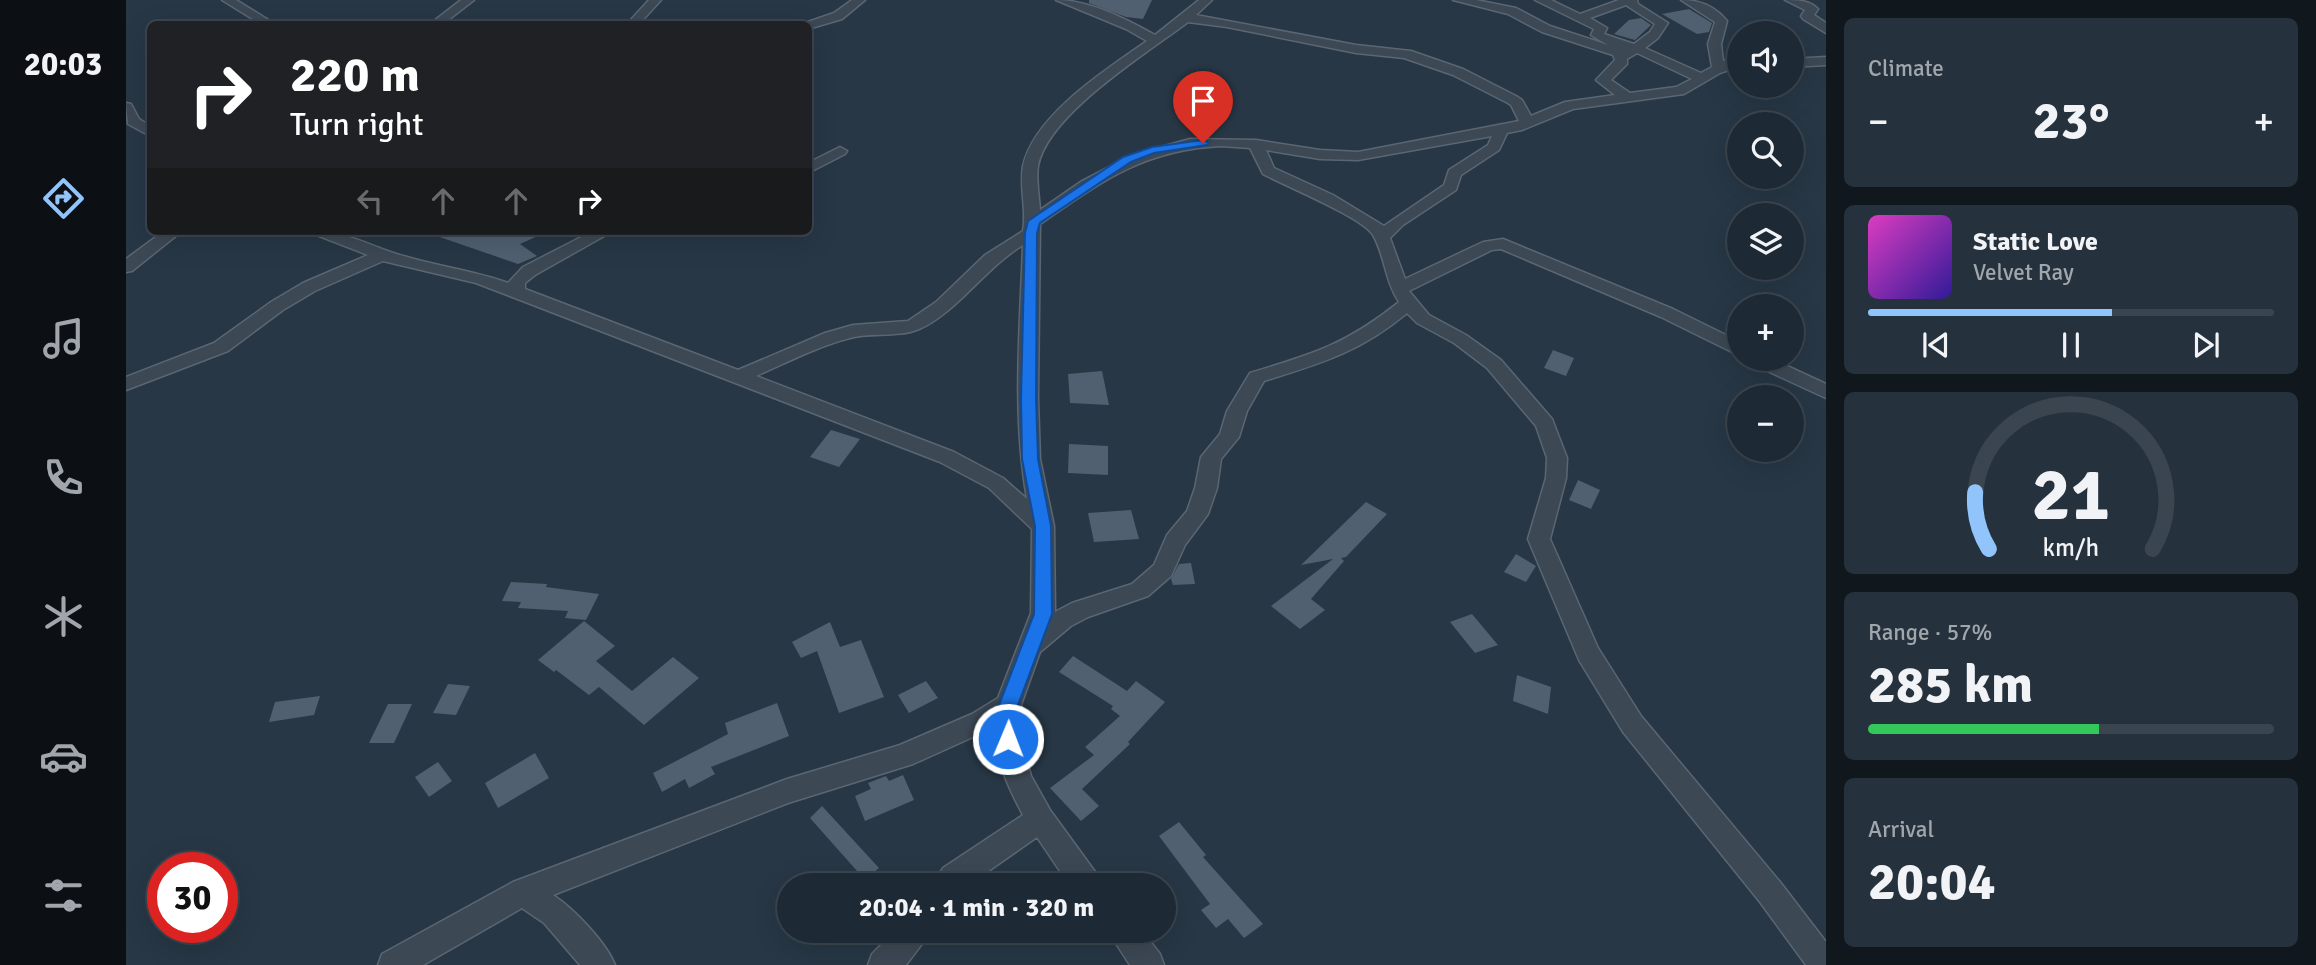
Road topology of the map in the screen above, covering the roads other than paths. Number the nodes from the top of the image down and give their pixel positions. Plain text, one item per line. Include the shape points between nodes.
1 (228, 0) edge
2 (468, 0) edge
3 (655, 0) edge
4 (859, 0) edge
5 (1062, 0) edge
6 (1206, 0) edge
7 (1459, 0) edge
8 (1541, 0) edge
9 (1631, 0) edge
10 (1686, 0) edge
11 (1791, 0) edge
12 (1188, 18) junction
13 (1580, 18) junction
14 (264, 21) edge
15 (440, 21) edge
16 (636, 21) edge
17 (812, 24) edge
18 (1826, 29) edge
19 (1607, 39) junction
20 (1154, 40) junction
21 (1637, 48) junction
22 (1621, 55) junction
23 (1826, 61) edge
24 (1804, 62) edge
25 (1727, 65) edge
26 (1719, 67) junction
27 (1700, 78) junction
28 (1626, 97) junction
29 (126, 107) edge
30 (1527, 122) junction
31 (147, 130) edge
32 (1501, 131) junction
33 (1256, 144) junction
34 (840, 151) dead end
35 (1447, 157) junction
36 (812, 167) edge
37 (1033, 227) junction
38 (169, 235) edge
39 (330, 235) edge
40 (586, 235) edge
41 (1382, 237) junction
42 (382, 255) junction
43 (126, 267) edge
44 (516, 291) junction
45 (1404, 296) junction
46 (1727, 343) edge
47 (1782, 371) edge
48 (740, 376) junction
49 (126, 384) edge
50 (1826, 392) edge
51 (1043, 526) junction
52 (1033, 645) junction
53 (1008, 705) junction
54 (1040, 819) junction
55 (960, 873) edge
56 (1079, 873) edge
57 (523, 892) junction
58 (905, 943) edge
59 (1132, 943) edge
60 (393, 965) edge
61 (600, 965) edge
62 (883, 965) edge
63 (1149, 965) edge
64 (1825, 965) edge

1 - 14 street
2 - 15 street
3 - 16 street
4 - 17 street via 838,16
5 - 20 street
6 - 12 street
7 - 22 street via 1512,11 1546,29
8 - 13 street
9 - 13 street
9 - 21 street via 1632,6 1662,23
10 - 26 street via 1721,21 1714,58
11 - 18 street via 1812,9 1809,18
12 - 20 street
12 - 30 street via 1419,58 1511,99
13 - 19 street via 1601,28 1596,34
19 - 21 street
19 - 22 street
20 - 37 street via 1086,95 1046,135 1032,161
21 - 22 street
21 - 27 street
22 - 28 street via 1620,66 1603,80
23 - 24 street
25 - 26 street
26 - 27 street
27 - 28 street via 1679,90
28 - 30 street via 1570,105
29 - 31 street via 133,121
30 - 32 street
32 - 35 street
32 - 35 street via 1494,147
33 - 35 street via 1335,158
33 - 37 street via 1222,141 1152,150 1118,165
33 - 41 street via 1268,171 1335,202 1372,224
34 - 36 street
35 - 41 street via 1451,187 1403,217
37 - 48 street via 987,261 919,323 831,337
37 - 51 street via 1030,459
38 - 43 street
39 - 42 street
40 - 44 street via 529,271 517,281
41 - 45 street
42 - 44 street
42 - 49 street via 309,287 221,347
44 - 48 street
45 - 46 street via 1489,245 1503,244
45 - 52 street via 1373,332 1329,355 1257,377 1237,411 1229,437 1211,457 1197,514 1175,541 1163,570 1140,590 1080,610
45 - 64 street via 1423,319 1494,364 1545,424 1557,458 1556,478 1539,539 1588,653 1632,724
47 - 50 street
48 - 51 street via 947,457 996,483
51 - 52 street via 1043,614
52 - 53 street
53 - 54 street via 1008,739 1018,779
53 - 57 street via 914,752 787,791
54 - 55 street
54 - 56 street
57 - 60 street
57 - 61 street via 554,913
58 - 62 street
59 - 63 street

